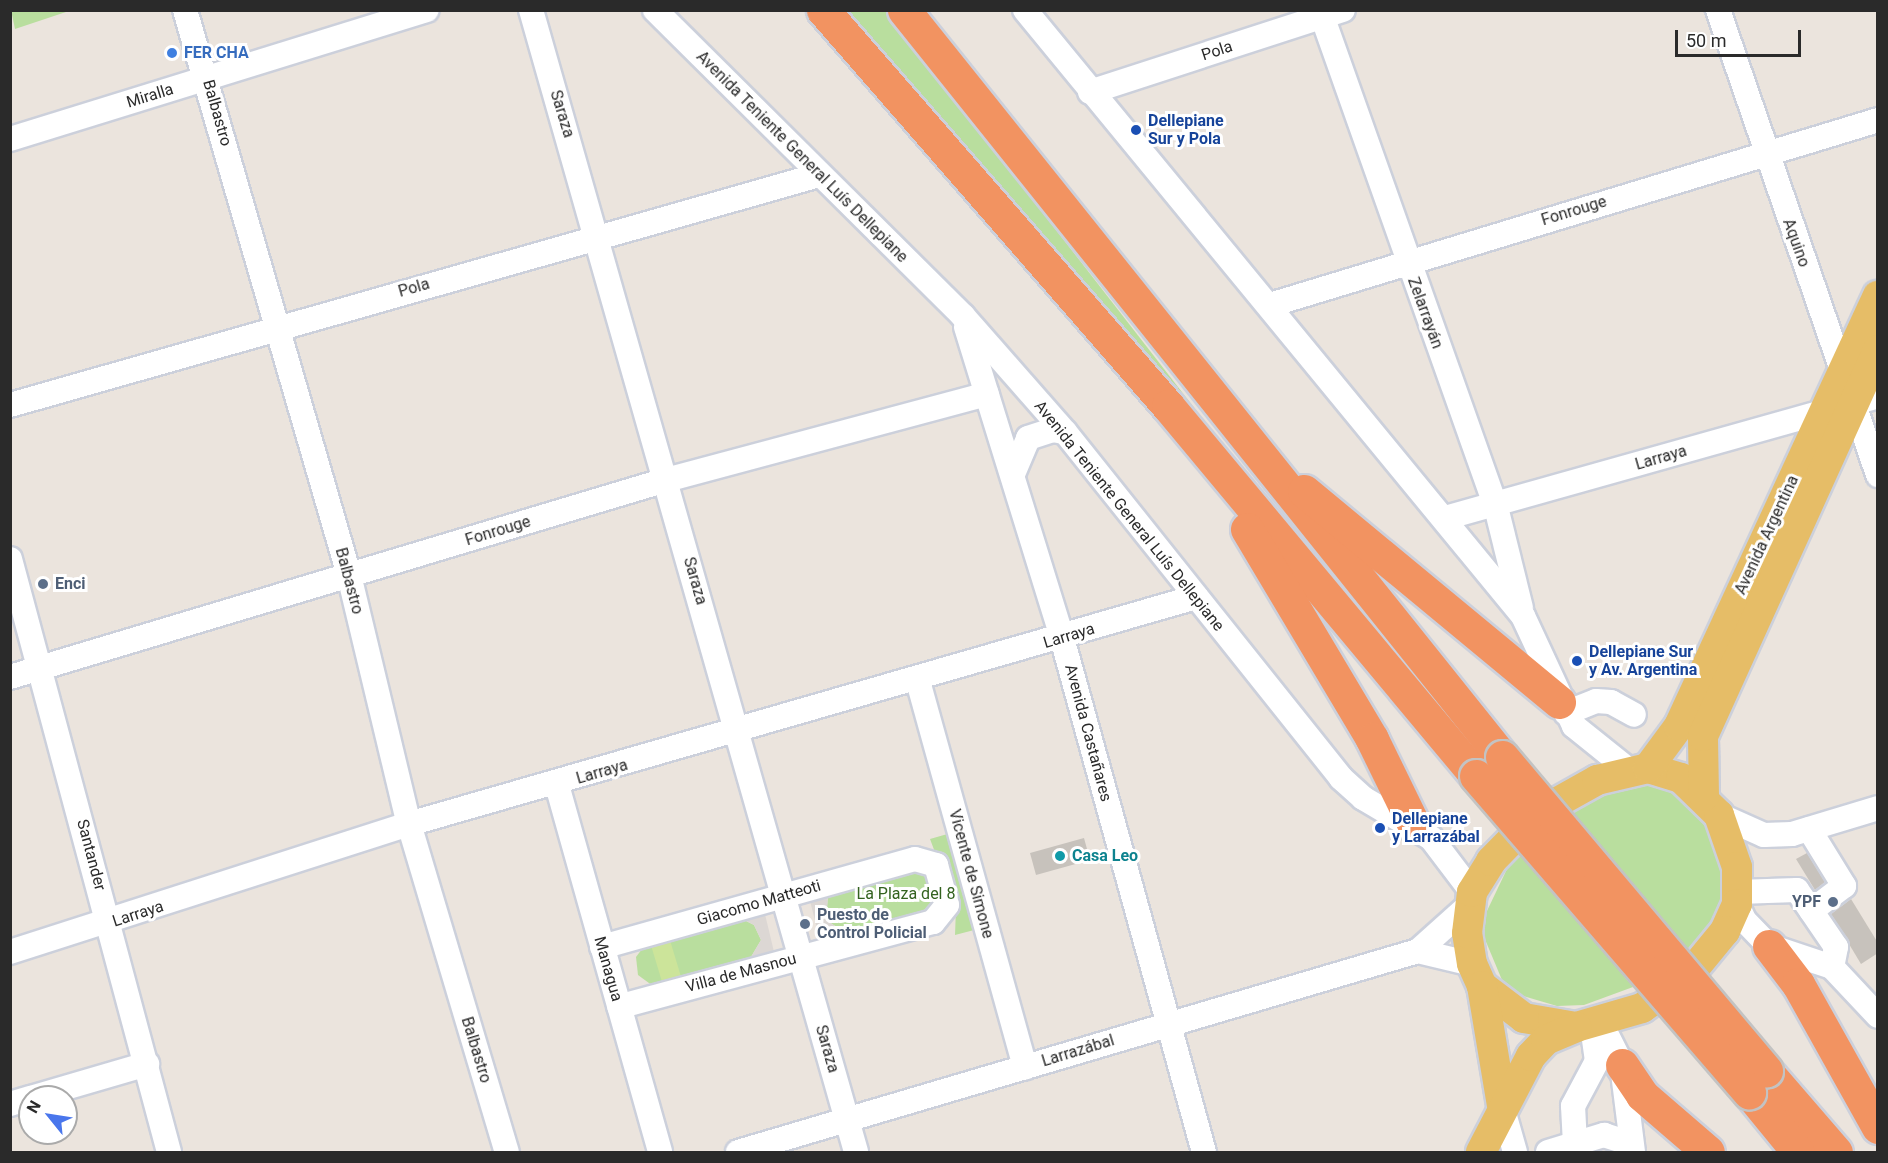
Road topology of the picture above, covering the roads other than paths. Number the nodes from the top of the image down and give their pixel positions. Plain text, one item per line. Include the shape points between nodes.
1 (185, 10) edge
2 (427, 10) edge
3 (531, 10) edge
4 (655, 10) edge
5 (823, 10) edge
6 (904, 10) edge
7 (1025, 10) edge
8 (1718, 10) edge
9 (1329, 13) edge
10 (208, 79) junction
11 (1090, 92) junction
12 (1878, 120) edge
13 (10, 139) edge
14 (1763, 152) junction
15 (819, 175) junction
16 (598, 236) junction
17 (1407, 263) junction
18 (1878, 296) edge
19 (1270, 305) junction
20 (963, 316) junction
21 (277, 326) junction
22 (1878, 350) edge
23 (1842, 374) junction
24 (987, 394) junction
25 (1865, 400) edge
26 (10, 405) edge
27 (1168, 406) junction
28 (1824, 412) junction
29 (1065, 432) junction
30 (1250, 448) junction
31 (1013, 474) junction
32 (1878, 475) edge
33 (666, 480) junction
34 (1496, 507) junction
35 (1445, 518) junction
36 (10, 559) edge
37 (349, 575) junction
38 (1196, 597) junction
39 (1524, 616) junction
40 (1062, 638) junction
41 (39, 668) junction
42 (10, 676) edge
43 (918, 681) junction
44 (1562, 708) junction
45 (1634, 715) dead end
46 (738, 733) junction
47 (1638, 769) junction
48 (557, 785) junction
49 (1712, 806) junction
50 (1878, 808) edge
51 (409, 824) junction
52 (1414, 825) junction
53 (1809, 829) junction
54 (915, 859) joint
55 (784, 896) junction
56 (1738, 898) junction
57 (1470, 899) junction
58 (1811, 911) junction
59 (933, 922) joint
60 (109, 924) junction
61 (1769, 946) junction
62 (602, 947) junction
63 (1418, 951) junction
64 (10, 952) edge
65 (801, 957) junction
66 (1832, 967) junction
67 (1477, 975) junction
68 (619, 1007) junction
69 (1878, 1016) edge
70 (1169, 1024) junction
71 (1590, 1025) junction
72 (147, 1064) junction
73 (1622, 1065) junction
74 (1025, 1067) junction
75 (1757, 1081) junction
76 (75, 1085) edge
77 (1502, 1106) junction
78 (846, 1119) junction
79 (1878, 1126) edge
80 (1575, 1144) junction
81 (1631, 1148) edge
82 (169, 1152) edge
83 (507, 1152) edge
84 (660, 1152) edge
85 (738, 1152) edge
86 (856, 1152) edge
87 (1204, 1152) edge
88 (1481, 1152) edge
89 (1515, 1152) edge
90 (1548, 1152) edge
91 (1708, 1152) edge
92 (1798, 1152) edge
93 (1836, 1152) edge

1 - 10 street, Balbastro
2 - 10 street, Miralla
3 - 16 street, Saraza
4 - 15 street, Avenida Teniente General Luís Dellepiane
5 - 27 highway
6 - 30 highway
7 - 11 street
8 - 14 street, Aquino
9 - 11 street, Pola
9 - 17 street, Zelarrayán
10 - 13 street, Miralla
10 - 21 street, Balbastro
11 - 19 street
12 - 14 street, Fonrouge
14 - 17 street, Fonrouge
14 - 23 street, Aquino
15 - 16 street, Pola
15 - 20 street, Avenida Teniente General Luís Dellepiane
16 - 21 street, Pola
16 - 33 street, Saraza
17 - 19 street, Fonrouge
17 - 34 street, Zelarrayán
18 - 23 main road, Avenida Argentina
19 - 35 street
20 - 24 street, Avenida Castañares
20 - 29 street, Avenida Teniente General Luís Dellepiane
21 - 26 street, Pola
21 - 37 street, Balbastro
22 - 25 main road, Avenida Argentina
23 - 25 street, Aquino
23 - 28 main road, Avenida Argentina
24 - 31 street, Avenida Castañares
24 - 33 street, Fonrouge
25 - 28 street, Larraya
25 - 32 street, Aquino
25 - 49 main road, Avenida Argentina via 1703,736
27 - 52 highway via 1278,577 1372,739
27 - 75 highway, bridge via 1476,776
28 - 34 street, Larraya
28 - 47 main road, Avenida Argentina via 1679,726
29 - 31 street via 1052,430 1029,438
29 - 38 street, Avenida Teniente General Luís Dellepiane
30 - 44 highway
30 - 75 highway, bridge via 1502,757
31 - 40 street, Avenida Castañares
33 - 37 street, Fonrouge
33 - 46 street, Saraza
34 - 35 street, Larraya
34 - 39 street, Zelarrayán
35 - 39 street
36 - 41 street, Santander
37 - 41 street, Fonrouge
37 - 51 street, Balbastro
38 - 40 street, Larraya
38 - 52 street, Avenida Teniente General Luís Dellepiane via 1341,778 1363,798
39 - 44 street
40 - 43 street, Larraya
40 - 70 street, Avenida Castañares
41 - 42 street, Fonrouge
41 - 60 street, Santander
43 - 46 street, Larraya
43 - 74 street, Vicente de Simone
44 - 45 street via 1603,701
44 - 47 street via 1590,743
46 - 48 street, Larraya
46 - 55 street, Saraza
47 - 49 main road via 1681,778
47 - 57 main road via 1577,790 1538,813 1491,861
48 - 51 street, Larraya
48 - 62 street, Managua
49 - 53 street via 1764,835
49 - 56 main road, Avenida Argentina via 1737,867
50 - 53 street
51 - 60 street, Larraya
51 - 83 street, Balbastro
52 - 57 street, Avenida Teniente General Luís Dellepiane via 1443,849
53 - 58 street via 1844,886
54 - 55 street, Giacomo Matteoti
54 - 59 street, Vicente de Simone via 936,865 947,905
55 - 62 street, Giacomo Matteoti
55 - 65 street, Saraza
56 - 58 street via 1789,887
56 - 61 street via 1744,920
56 - 71 main road via 1725,931 1689,975 1642,1008
57 - 63 street, Larrazábal
57 - 67 main road
58 - 66 street via 1836,947
59 - 65 street, Villa de Masnou
60 - 64 street, Larraya
60 - 72 street, Santander
61 - 66 street
61 - 79 highway via 1798,984
62 - 68 street, Managua
63 - 67 street, Larrazábal
63 - 70 street, Larrazábal
65 - 68 street, Villa de Masnou
65 - 78 street, Saraza
66 - 69 street
67 - 71 main road via 1524,1018
67 - 77 main road
68 - 84 street, Managua
70 - 74 street, Larrazábal
70 - 87 street, Avenida Castañares
71 - 73 street
71 - 77 main road via 1546,1040 1531,1056
71 - 80 street via 1598,1061 1573,1106
72 - 76 street
72 - 82 street, Santander
73 - 81 street
73 - 91 highway via 1642,1095
74 - 78 street, Larrazábal
75 - 92 highway
75 - 93 highway
77 - 88 main road
77 - 89 street
78 - 85 street, Larrazábal
78 - 86 street, Saraza
80 - 81 street via 1604,1135
80 - 90 street

